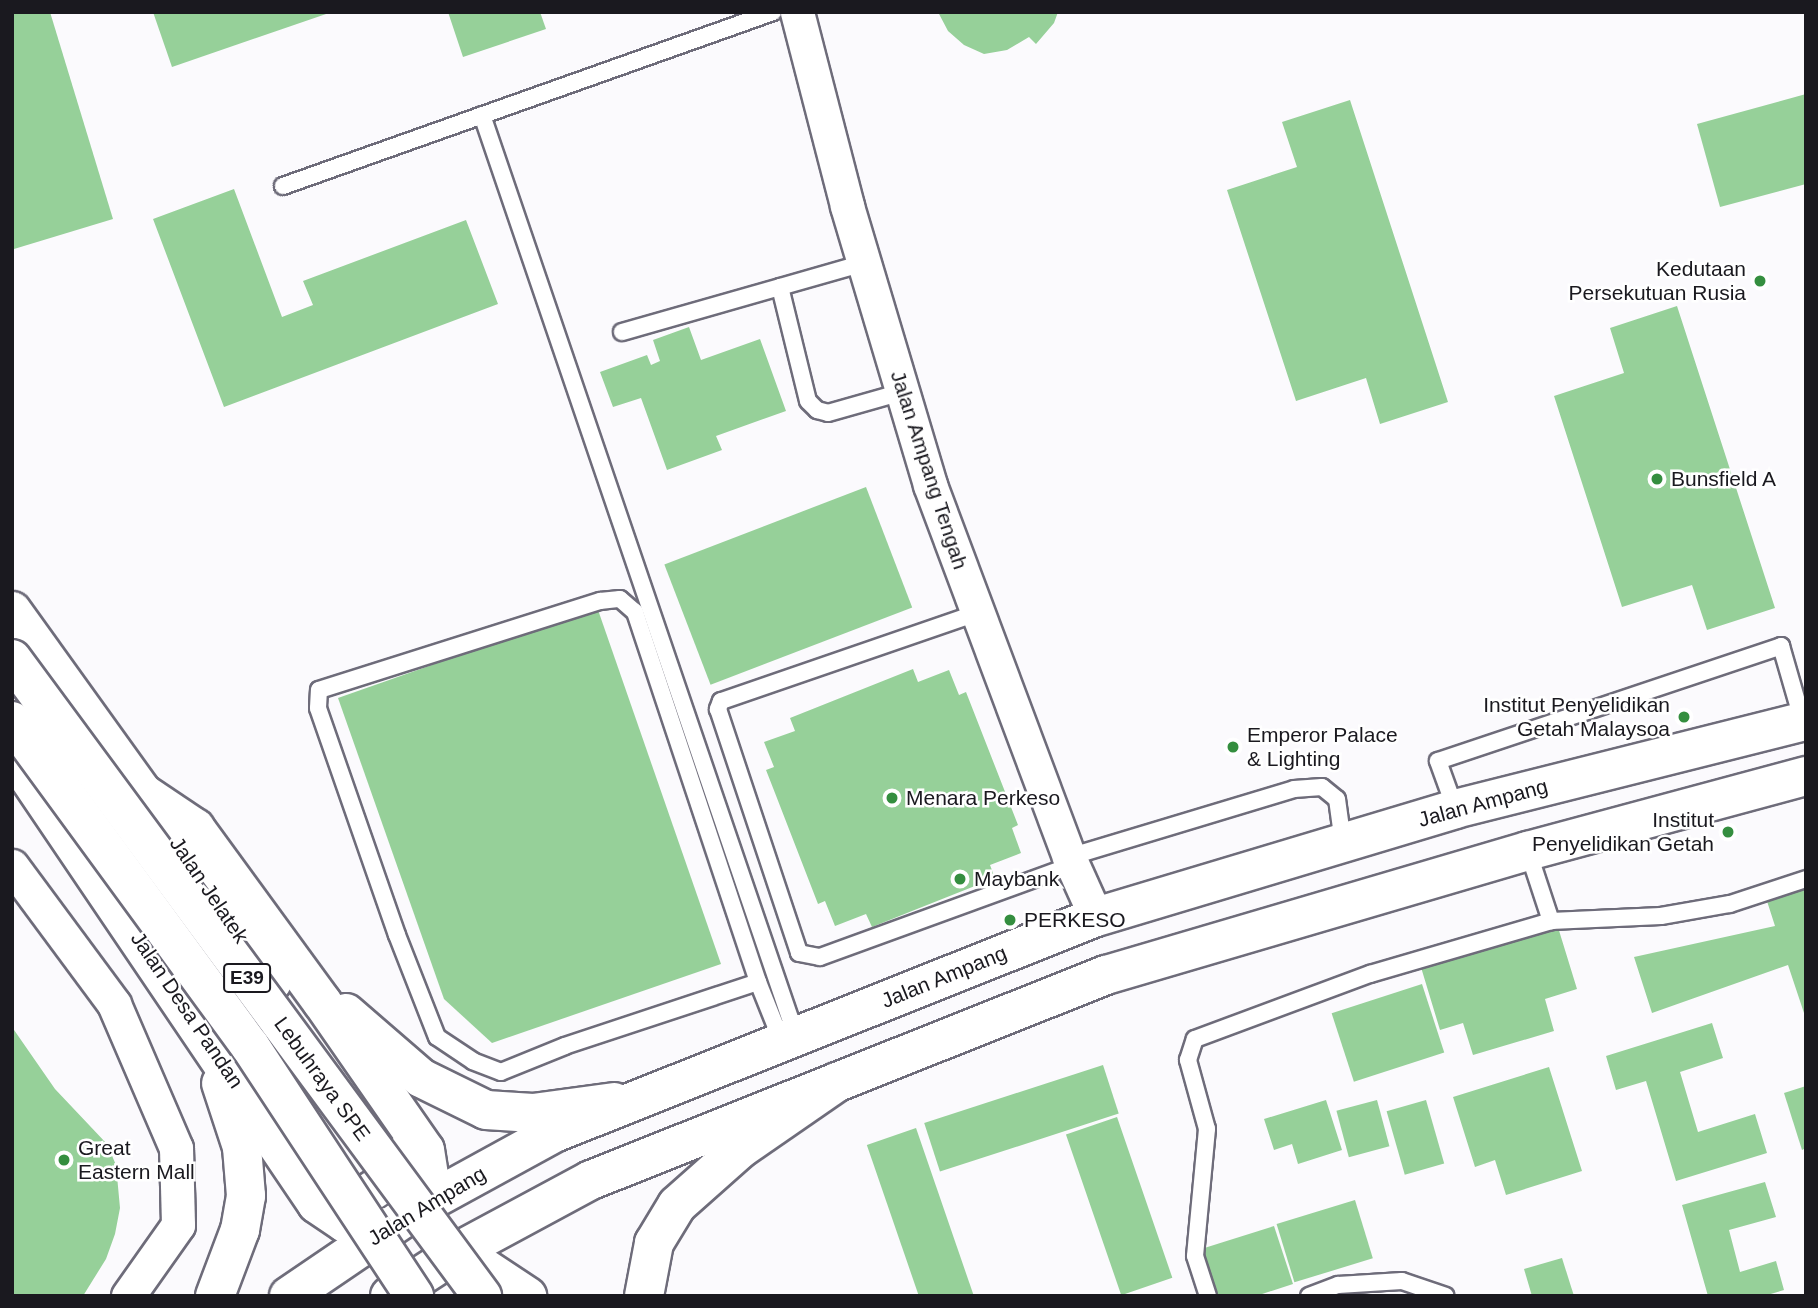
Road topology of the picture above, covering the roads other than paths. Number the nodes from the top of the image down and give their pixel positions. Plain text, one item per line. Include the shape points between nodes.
1 (773, 12) edge
2 (797, 12) edge
3 (482, 115) junction
4 (282, 186) dead end
5 (864, 263) junction
6 (780, 287) junction
7 (622, 332) dead end
8 (902, 392) junction
9 (12, 611) edge
10 (978, 613) junction
11 (12, 659) edge
12 (1804, 721) edge
13 (12, 722) edge
14 (12, 752) edge
15 (1806, 776) edge
16 (143, 793) junction
17 (1455, 809) junction
18 (1343, 843) junction
19 (1528, 851) junction
20 (1071, 861) junction
21 (14, 872) edge
22 (1806, 879) edge
23 (1096, 917) junction
24 (1551, 921) junction
25 (758, 982) junction
26 (183, 1001) junction
27 (322, 1002) junction
28 (789, 1039) junction
29 (837, 1083) junction
30 (640, 1099) junction
31 (391, 1121) junction
32 (340, 1165) dead end
33 (293, 1168) junction
34 (426, 1203) junction
35 (388, 1228) junction
36 (421, 1276) edge
37 (128, 1296) edge
38 (215, 1296) edge
39 (289, 1296) edge
40 (482, 1296) edge
41 (527, 1296) edge
42 (644, 1296) edge
43 (1208, 1296) edge
44 (1309, 1296) edge
45 (1446, 1296) edge

1 - 3 lane
2 - 5 street, Jalan Ampang Tengah
3 - 4 lane
3 - 28 lane
5 - 6 lane
5 - 8 street, Jalan Ampang Tengah
6 - 7 lane
6 - 8 lane via 808,401 817,410 828,413
8 - 10 street, Jalan Ampang Tengah via 930,485
9 - 16 main road, Jalan Jelatek
10 - 20 street, Jalan Ampang Tengah
10 - 20 lane via 720,701 718,709 799,953 820,957
11 - 40 main road, Lebuhraya SPE / E39, bridge
12 - 17 main road, Jalan Ampang
12 - 17 lane via 1782,646 1438,761
13 - 36 main road, Lebuhraya SPE / E39, bridge
14 - 26 main road, Jalan Desa Pandan
14 - 32 main road, Jalan Desa Pandan
15 - 19 main road
16 - 27 main road via 195,828
16 - 31 main road, Jalan Jelatek via 267,975
17 - 18 main road, Jalan Ampang
18 - 20 lane via 1337,800 1322,787 1294,789
18 - 23 main road, Jalan Ampang
19 - 24 lane
19 - 29 main road via 1106,975
20 - 23 street, Jalan Ampang Tengah
21 - 37 street via 114,1004 176,1148 178,1225
22 - 24 lane via 1730,904 1661,916
23 - 28 main road, Jalan Ampang
24 - 43 lane via 1370,974 1195,1039 1188,1059 1206,1129 1195,1256
25 - 25 lane via 501,1072 473,1061 437,1037 318,708 319,690 600,601 620,599 635,612
25 - 28 lane
26 - 33 main road, Jalan Desa Pandan
26 - 38 main road via 229,1099 242,1147 246,1196 240,1230
27 - 30 main road via 349,1015 421,1078 486,1110 533,1113
27 - 31 main road
28 - 30 main road, Jalan Ampang
29 - 36 main road via 591,1180
29 - 42 main road via 740,1149 677,1205 654,1243
30 - 34 main road, Jalan Ampang via 554,1133
31 - 33 main road via 408,1162 382,1187 351,1198 331,1194
31 - 34 main road via 425,1150 430,1182
33 - 35 main road, Jalan Desa Pandan via 317,1204 345,1223
34 - 35 main road, Jalan Ampang
34 - 36 main road
35 - 36 main road, Jalan Desa Pandan
35 - 39 main road, Jalan Ampang
36 - 41 main road
44 - 45 lane via 1338,1284 1402,1281

